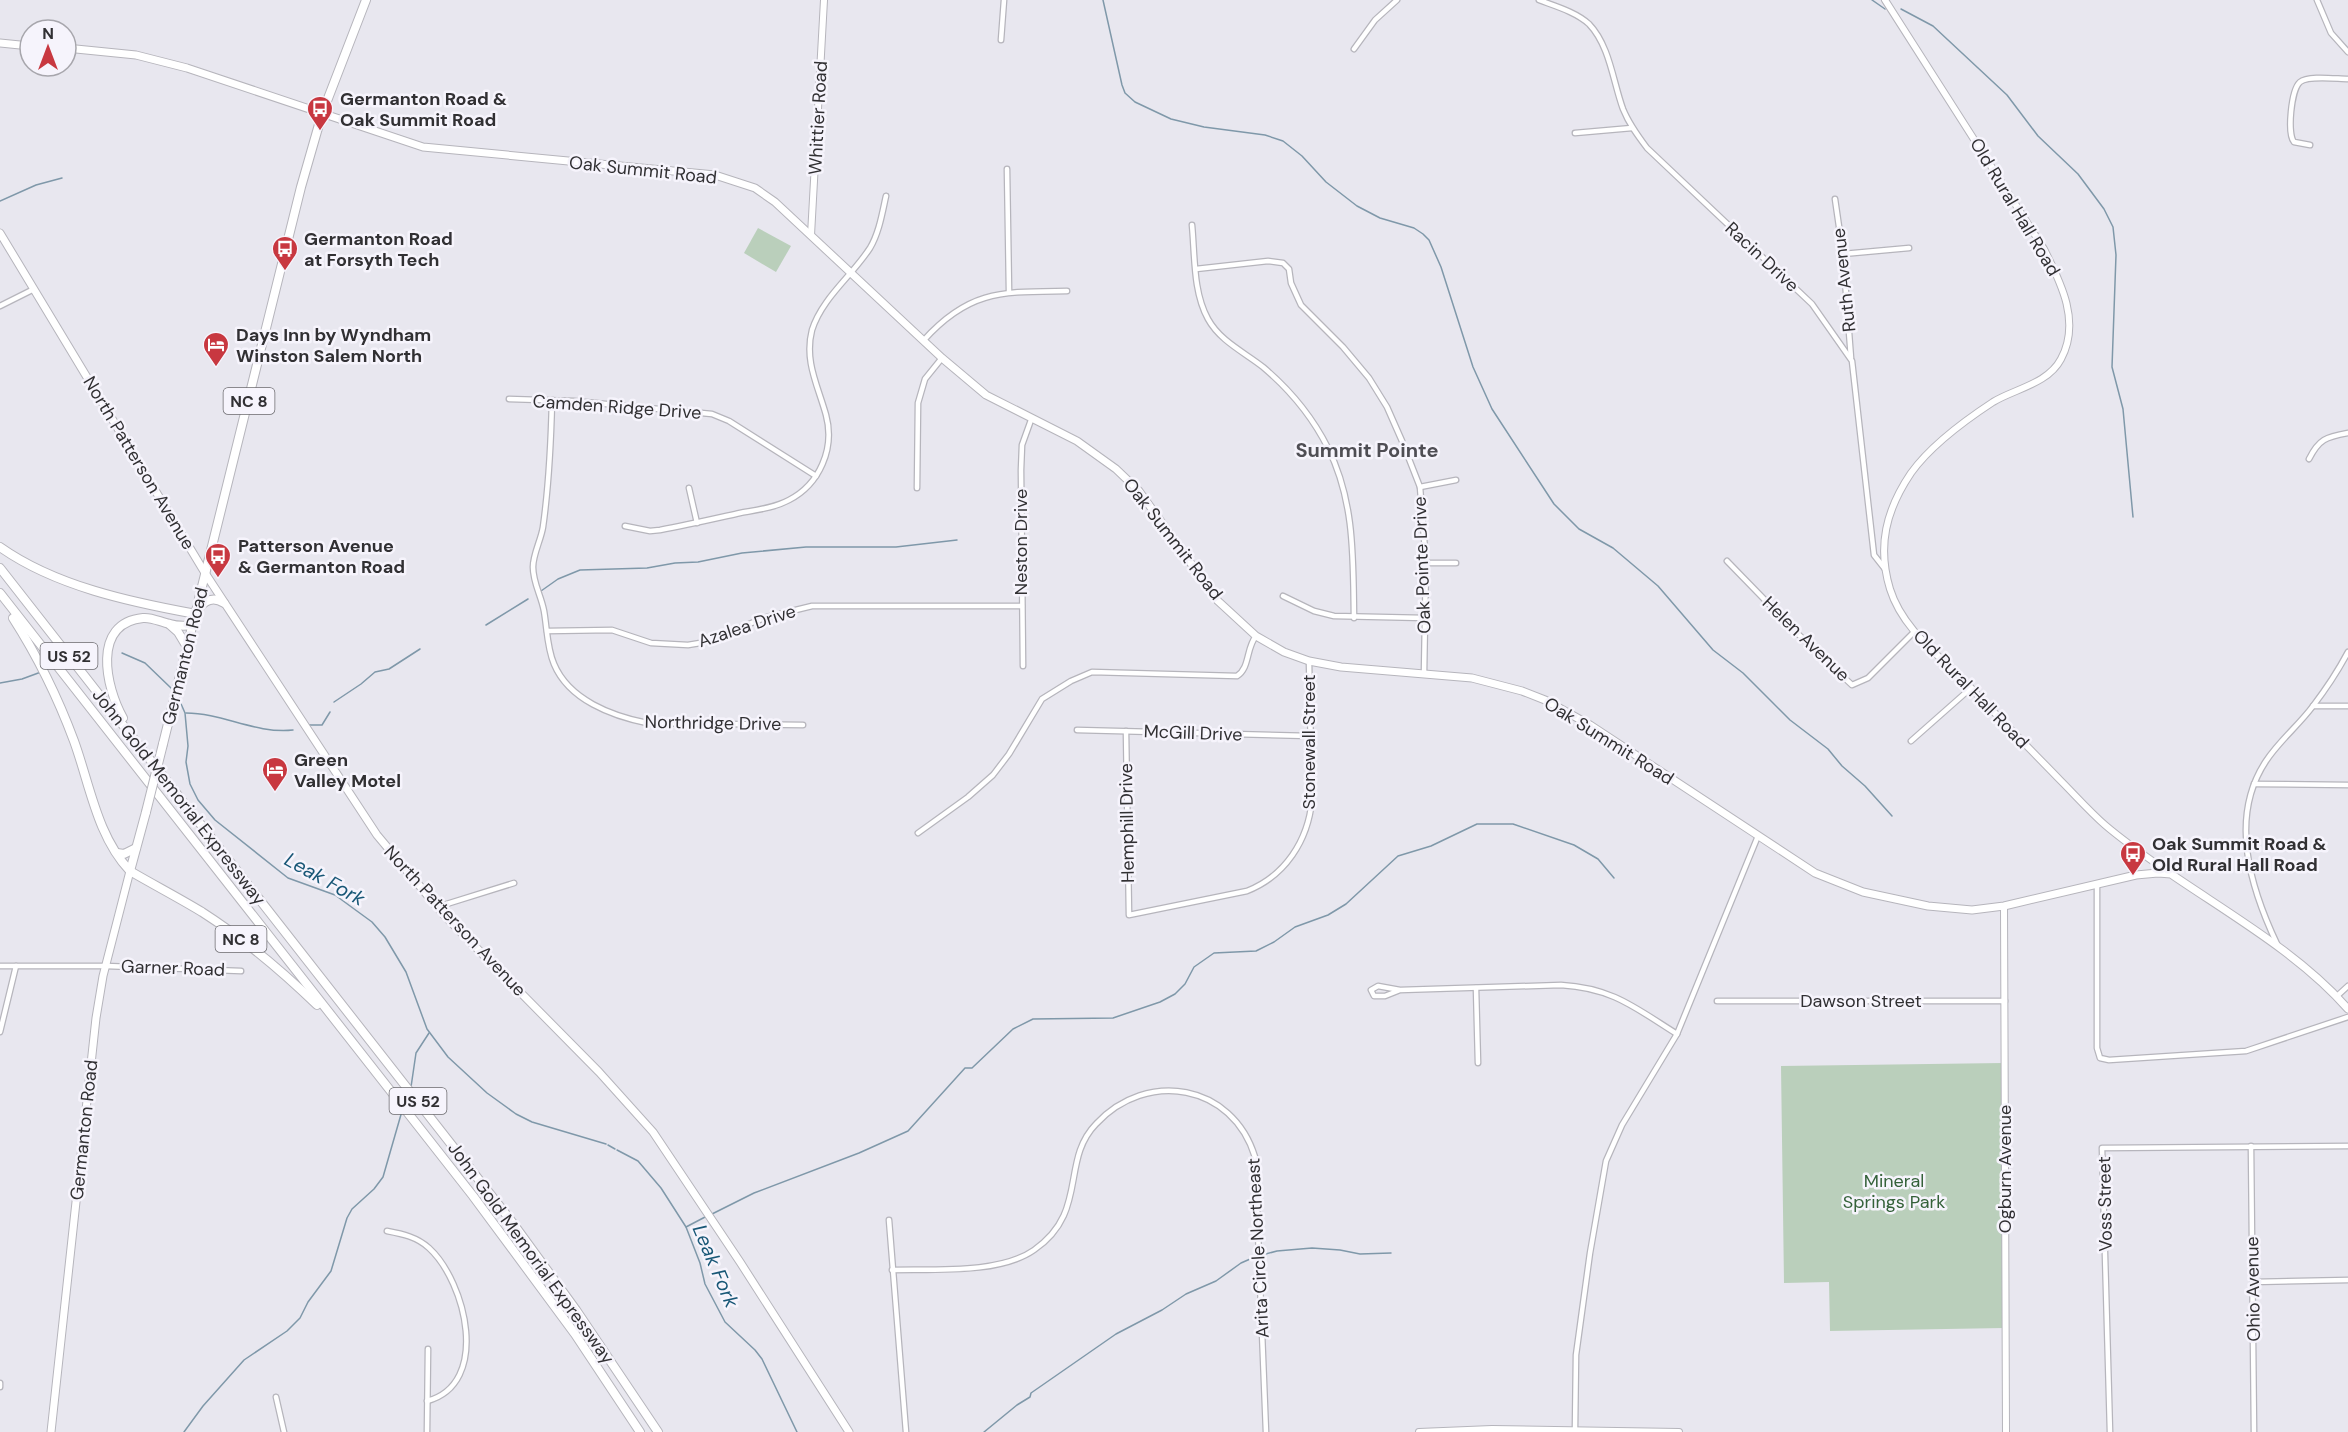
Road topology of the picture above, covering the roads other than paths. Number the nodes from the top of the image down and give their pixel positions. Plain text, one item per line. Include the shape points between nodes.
1 (366, 0) edge
2 (824, 0) edge
3 (1004, 0) edge
4 (1397, 0) edge
5 (1539, 0) edge
6 (1885, 0) edge
7 (2317, 0) edge
8 (1001, 40) dead end
9 (0, 43) edge
10 (18, 45) edge
11 (78, 49) edge
12 (1354, 49) dead end
13 (2348, 52) edge
14 (2348, 79) edge
15 (322, 114) junction
16 (1632, 128) junction
17 (1575, 133) dead end
18 (2310, 146) dead end
19 (1007, 169) dead end
20 (886, 196) dead end
21 (1835, 199) dead end
22 (1192, 225) dead end
23 (1, 235) edge
24 (811, 235) junction
25 (1909, 248) dead end
26 (1843, 254) junction
27 (1196, 269) junction
28 (851, 272) junction
29 (34, 289) junction
30 (1009, 291) junction
31 (1067, 291) dead end
32 (0, 306) edge
33 (924, 340) junction
34 (942, 358) junction
35 (1852, 361) junction
36 (509, 399) dead end
37 (552, 400) junction
38 (1031, 420) junction
39 (2348, 433) edge
40 (2309, 459) dead end
41 (816, 476) junction
42 (1456, 480) dead end
43 (1420, 487) junction
44 (689, 488) dead end
45 (917, 488) dead end
46 (697, 523) junction
47 (625, 526) dead end
48 (0, 547) edge
49 (1727, 561) dead end
50 (1426, 563) junction
51 (1456, 563) dead end
52 (0, 568) edge
53 (1885, 569) junction
54 (205, 573) junction
55 (0, 595) edge
56 (1283, 596) dead end
57 (224, 603) junction
58 (1022, 606) junction
59 (196, 613) junction
60 (1354, 618) junction
61 (1425, 618) junction
62 (169, 624) junction
63 (193, 625) junction
64 (547, 632) junction
65 (1914, 632) junction
66 (1256, 636) junction
67 (187, 647) junction
68 (2348, 652) edge
69 (1309, 661) junction
70 (1023, 666) dead end
71 (1424, 674) junction
72 (1971, 688) junction
73 (2313, 706) junction
74 (2348, 706) edge
75 (803, 725) dead end
76 (1077, 730) dead end
77 (1126, 731) junction
78 (1310, 736) junction
79 (1911, 741) dead end
80 (139, 744) junction
81 (2254, 784) junction
82 (2348, 785) edge
83 (918, 833) dead end
84 (1758, 836) junction
85 (136, 849) junction
86 (117, 853) junction
87 (130, 871) junction
88 (2171, 874) junction
89 (514, 883) dead end
90 (2097, 885) junction
91 (2004, 906) junction
92 (437, 907) junction
93 (1129, 915) joint
94 (2278, 947) junction
95 (0, 966) edge
96 (16, 966) junction
97 (106, 966) junction
98 (241, 971) dead end
99 (2348, 986) edge
100 (1476, 988) junction
101 (1400, 990) junction
102 (2337, 996) junction
103 (1717, 1001) dead end
104 (2005, 1001) junction
105 (2348, 1009) edge
106 (2348, 1017) edge
107 (339, 1026) junction
108 (0, 1032) edge
109 (1677, 1034) junction
110 (1478, 1063) dead end
111 (2252, 1146) junction
112 (2348, 1146) edge
113 (889, 1220) dead end
114 (387, 1231) dead end
115 (892, 1270) junction
116 (2348, 1280) edge
117 (2253, 1282) junction
118 (428, 1349) dead end
119 (276, 1397) dead end
120 (427, 1401) junction
121 (1575, 1430) junction
122 (51, 1432) edge
123 (284, 1432) edge
124 (426, 1432) edge
125 (640, 1432) edge
126 (658, 1432) edge
127 (849, 1432) edge
128 (906, 1432) edge
129 (1266, 1432) edge
130 (1419, 1432) edge
131 (1679, 1432) edge
132 (2006, 1432) edge
133 (2110, 1432) edge
134 (2254, 1432) edge

1 - 15 main road, Germanton Road / NC 8
2 - 24 street, Whittier Road
3 - 8 street
4 - 12 street via 1375,20
5 - 16 street, Racin Drive via 1589,24 1600,39
6 - 53 street, Old Rural Hall Road via 2044,249 2056,273 2070,321 2069,340 2060,362 2042,378 1995,401 1950,432 1912,473 1888,516 1883,545
7 - 13 street via 2331,33
9 - 10 main road
11 - 15 main road, Oak Summit Road via 136,55 187,68
14 - 18 street via 2315,79 2298,84 2291,106 2290,137
15 - 24 main road, Oak Summit Road via 423,147 724,177 763,193
15 - 54 main road, Germanton Road / NC 8
16 - 17 street
16 - 35 street, Racin Drive via 1647,148 1812,304
19 - 30 street
20 - 28 street via 877,236
21 - 26 street, Ruth Avenue
22 - 27 street
23 - 29 main road, North Patterson Avenue
24 - 28 main road, Oak Summit Road
25 - 26 street
26 - 35 street, Ruth Avenue
27 - 43 street, Oak Pointe Drive via 1268,261 1283,263 1289,269 1301,305 1343,347 1387,407
27 - 60 street via 1209,321 1279,382 1303,409 1329,449 1350,515
28 - 33 main road, Oak Summit Road
28 - 41 street via 824,306 811,335 812,374 829,430 827,451
29 - 32 street
29 - 54 main road, North Patterson Avenue
30 - 31 street
30 - 33 street via 962,306
33 - 34 main road, Oak Summit Road
34 - 38 main road, Oak Summit Road via 986,395
34 - 45 street via 925,379 918,402
35 - 53 street, Racin Drive via 1874,555
36 - 37 street, Camden Ridge Drive
37 - 41 street, Camden Ridge Drive via 712,414
37 - 64 street, Northridge Drive via 550,469 542,529 532,564
38 - 58 street, Neston Drive via 1022,445
38 - 66 main road, Oak Summit Road via 1077,441 1131,482 1218,601
39 - 40 street via 2317,444
41 - 46 street via 795,496 778,505
42 - 43 street
43 - 50 street, Oak Pointe Drive
44 - 46 street
46 - 47 street via 650,531
48 - 59 highway via 55,577
49 - 65 street, Helen Avenue via 1852,685 1868,678
50 - 51 street
50 - 61 street, Oak Pointe Drive
52 - 80 highway, John Gold Memorial Expressway / US 52
53 - 65 street, Old Rural Hall Road via 1897,606
54 - 57 main road, North Patterson Avenue
54 - 59 main road, Germanton Road / NC 8
55 - 86 highway via 46,673 74,741 102,828
55 - 107 highway, John Gold Memorial Expressway / US 52
56 - 60 street via 1314,611
57 - 59 main road via 208,600
57 - 92 main road, North Patterson Avenue via 377,835
58 - 64 street, Azalea Drive via 812,606 767,617 688,645 651,643 612,630
58 - 70 street, Neston Drive
59 - 63 main road, Germanton Road / NC 8
60 - 61 street
61 - 71 street, Oak Pointe Drive
62 - 63 highway
62 - 67 highway
62 - 80 highway via 153,619 133,620 117,632 108,652 109,685
63 - 67 main road, Germanton Road / NC 8
64 - 75 street, Northridge Drive via 554,664 570,688 587,702 626,718 655,724
65 - 72 street, Old Rural Hall Road
66 - 69 main road, Oak Summit Road
66 - 83 street via 1243,671 1237,676 1092,672 1053,690 1038,704 993,775
67 - 85 main road, Germanton Road / NC 8, bridge
68 - 73 street
69 - 71 main road, Oak Summit Road via 1341,668
69 - 78 street, Stonewall Street
71 - 84 main road, Oak Summit Road via 1472,678 1545,700 1592,726
72 - 79 street
72 - 88 street, Old Rural Hall Road via 2104,824
73 - 74 street
73 - 81 street via 2266,761
76 - 77 street, McGill Drive
77 - 78 street, McGill Drive
77 - 93 street, Hemphill Drive
78 - 93 street, Stonewall Street via 1312,800 1308,822 1284,867 1246,891
80 - 126 highway, John Gold Memorial Expressway / US 52 via 512,1222
81 - 82 street
81 - 94 street via 2248,808 2248,862
84 - 91 main road, Oak Summit Road via 1815,873 1863,892 1942,909
84 - 109 street
85 - 86 highway
85 - 87 main road, Germanton Road / NC 8
86 - 87 highway
87 - 97 main road, Germanton Road
87 - 107 highway, NC 8 via 242,940 286,975
88 - 90 main road, Oak Summit Road via 2136,875
88 - 94 main road, Old Rural Hall Road
89 - 92 street
90 - 91 main road, Oak Summit Road
90 - 106 street via 2100,1058 2163,1058 2246,1051
91 - 104 street, Ogburn Avenue
92 - 127 main road, North Patterson Avenue via 653,1132
94 - 102 main road, Old Rural Hall Road
95 - 96 street, Garner Road
96 - 97 street, Garner Road
96 - 108 street
97 - 98 street, Garner Road
97 - 122 main road, Germanton Road via 94,1038
99 - 102 street
100 - 101 street
100 - 109 street via 1560,985 1602,990
100 - 110 street
101 - 101 street via 1378,986 1371,990 1378,997
102 - 105 main road, Old Rural Hall Road
103 - 104 street, Dawson Street
104 - 132 street, Ogburn Avenue
107 - 125 highway, John Gold Memorial Expressway / US 52 via 514,1251
109 - 121 street via 1622,1125 1603,1170 1576,1355
111 - 112 street, Voss Street
111 - 117 street, Ohio Avenue
111 - 133 street, Voss Street via 2102,1148
113 - 115 street
114 - 120 street via 407,1235 428,1247 450,1275 463,1309 467,1344 461,1373 451,1388 437,1399
115 - 128 street
115 - 129 street, Arita Circle Northeast via 989,1266 1022,1258 1048,1239 1064,1217 1081,1149 1096,1123 1143,1094 1178,1091 1202,1096 1237,1122 1255,1157
116 - 117 street
117 - 134 street, Ohio Avenue
118 - 120 street
119 - 123 street
120 - 124 street
121 - 130 street
121 - 131 street

